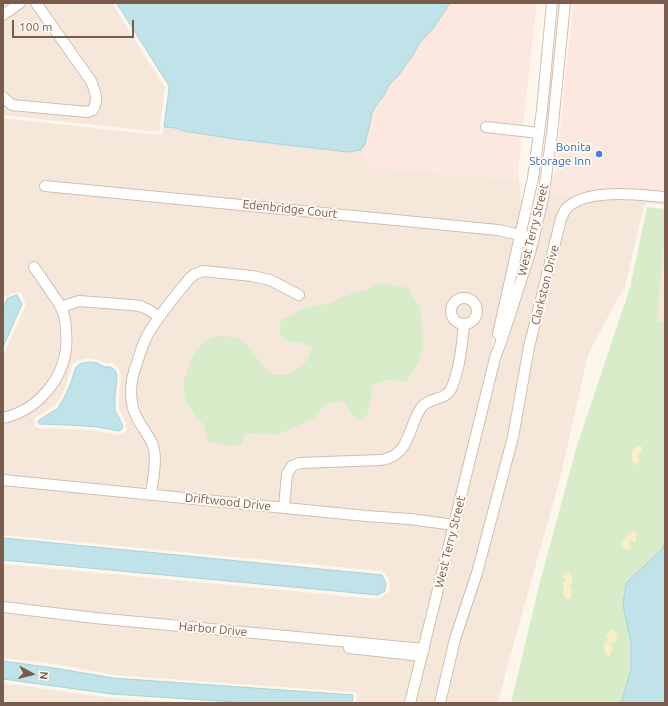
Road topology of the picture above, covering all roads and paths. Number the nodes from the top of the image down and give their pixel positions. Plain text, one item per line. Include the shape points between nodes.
1 (20, 3) edge
2 (36, 3) edge
3 (552, 3) edge
4 (565, 3) edge
5 (3, 15) edge
6 (3, 97) edge
7 (486, 127) dead end
8 (539, 133) junction
9 (45, 186) dead end
10 (665, 197) edge
11 (521, 235) junction
12 (534, 238) junction
13 (34, 267) dead end
14 (299, 295) dead end
15 (61, 307) junction
16 (159, 317) junction
17 (464, 324) dead end
18 (495, 358) junction
19 (3, 418) edge
20 (3, 480) edge
21 (151, 494) junction
22 (284, 508) junction
23 (454, 525) junction
24 (3, 607) edge
25 (3, 614) edge
26 (423, 653) junction
27 (410, 703) edge
28 (440, 703) edge

1 - 5 street
2 - 6 street via 91,81 96,104 93,110 87,112 12,105
3 - 8 street, West Terry Street
4 - 12 street, West Terry Street via 548,168
7 - 8 street
8 - 11 street, West Terry Street
9 - 11 street, Edenbridge Court via 498,230
10 - 28 street, Clarkston Drive via 635,194 602,195 572,204 561,219 529,347 516,426 477,573 455,639
11 - 12 street, Edenbridge Court
11 - 18 street, West Terry Street via 498,334
12 - 18 street, West Terry Street
13 - 15 street
14 - 16 street via 265,278 203,271 190,278
15 - 16 street via 79,301 140,306
15 - 19 street via 67,336 65,356 59,373 50,389 36,402 19,413
16 - 21 street via 142,348 130,390 136,417 154,451
17 - 22 street via 459,363 451,388 446,396 428,401 421,408 403,447 396,454 380,460 300,463 292,466 287,474
18 - 23 street, West Terry Street
20 - 21 street, Driftwood Drive
21 - 22 street, Driftwood Drive
22 - 23 street, Driftwood Drive
23 - 26 street, West Terry Street
24 - 26 street, Harbor Drive
25 - 26 street, Harbor Drive
26 - 27 street, West Terry Street

